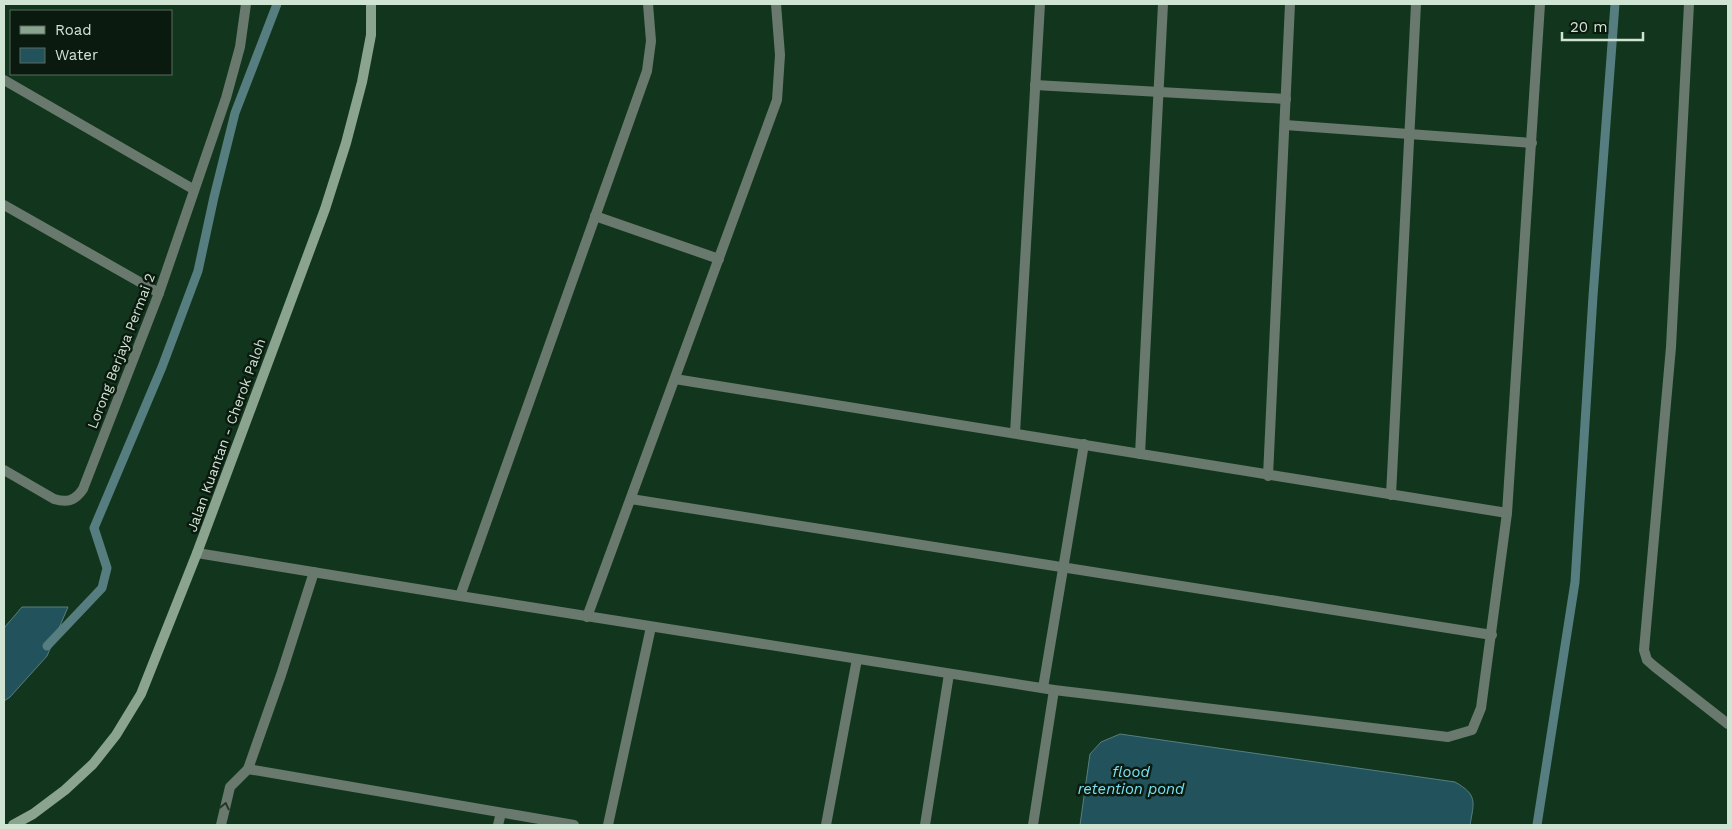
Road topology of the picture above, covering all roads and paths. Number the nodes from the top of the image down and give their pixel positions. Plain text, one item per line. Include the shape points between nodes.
1 (246, 4) edge
2 (371, 4) edge
3 (648, 4) edge
4 (776, 4) edge
5 (1040, 4) edge
6 (1163, 4) edge
7 (1290, 4) edge
8 (1416, 4) edge
9 (1540, 4) edge
10 (1690, 4) edge
11 (4, 80) edge
12 (1035, 85) junction
13 (1158, 92) junction
14 (1286, 99) junction
15 (1285, 126) junction
16 (1409, 134) junction
17 (1532, 143) junction
18 (193, 189) junction
19 (4, 205) edge
20 (595, 216) junction
21 (719, 259) junction
22 (159, 293) junction
23 (676, 379) junction
24 (1015, 433) junction
25 (1084, 444) junction
26 (1140, 454) junction
27 (4, 470) edge
28 (1268, 476) junction
29 (1391, 495) junction
30 (631, 498) junction
31 (1508, 513) junction
32 (197, 553) junction
33 (1064, 567) junction
34 (314, 572) junction
35 (460, 596) junction
36 (587, 617) junction
37 (650, 627) junction
38 (1492, 634) junction
39 (856, 659) junction
40 (950, 674) junction
41 (1043, 688) junction
42 (1054, 690) junction
43 (1728, 724) edge
44 (248, 769) junction
45 (501, 813) junction
46 (13, 825) edge
47 (221, 825) edge
48 (498, 825) edge
49 (574, 825) edge
50 (608, 825) edge
51 (826, 825) edge
52 (925, 825) edge
53 (1033, 825) edge

1 - 18 street, Lorong Berjaya Permai 2 via 236,64
2 - 32 street, Jalan Kuantan - Cherok Paloh via 370,35 362,82 325,209
3 - 20 street via 651,41 647,71
4 - 21 street via 780,55 778,100
5 - 12 street
6 - 13 street
7 - 14 street
8 - 16 street
9 - 17 street
10 - 43 street via 1671,347 1644,650 1655,667
11 - 18 street
12 - 13 street
12 - 24 street
13 - 14 street
13 - 26 street
14 - 15 street
15 - 16 street
15 - 28 street
16 - 17 street
16 - 29 street
17 - 31 street
18 - 22 street, Lorong Berjaya Permai 2
19 - 22 street
20 - 21 street
20 - 35 street
21 - 23 street
22 - 27 street, Lorong Berjaya Permai 2 via 78,496 62,502
23 - 24 street
23 - 30 street
24 - 25 street
25 - 26 street
25 - 33 street
26 - 28 street
28 - 29 street
29 - 31 street
30 - 33 street
30 - 36 street
31 - 38 street
32 - 34 street
32 - 46 street, Jalan Kuantan - Cherok Paloh via 141,694 116,735 94,764 65,790
33 - 38 street
33 - 41 street
34 - 35 street
34 - 44 street
35 - 36 street
36 - 37 street
37 - 39 street
37 - 50 street
38 - 42 street via 1481,708 1472,730 1448,738
39 - 40 street
39 - 51 street
40 - 41 street
40 - 52 street
41 - 42 street
42 - 53 street
44 - 45 street
47 -> 44 street via 230,787
45 - 48 street
45 - 49 street

